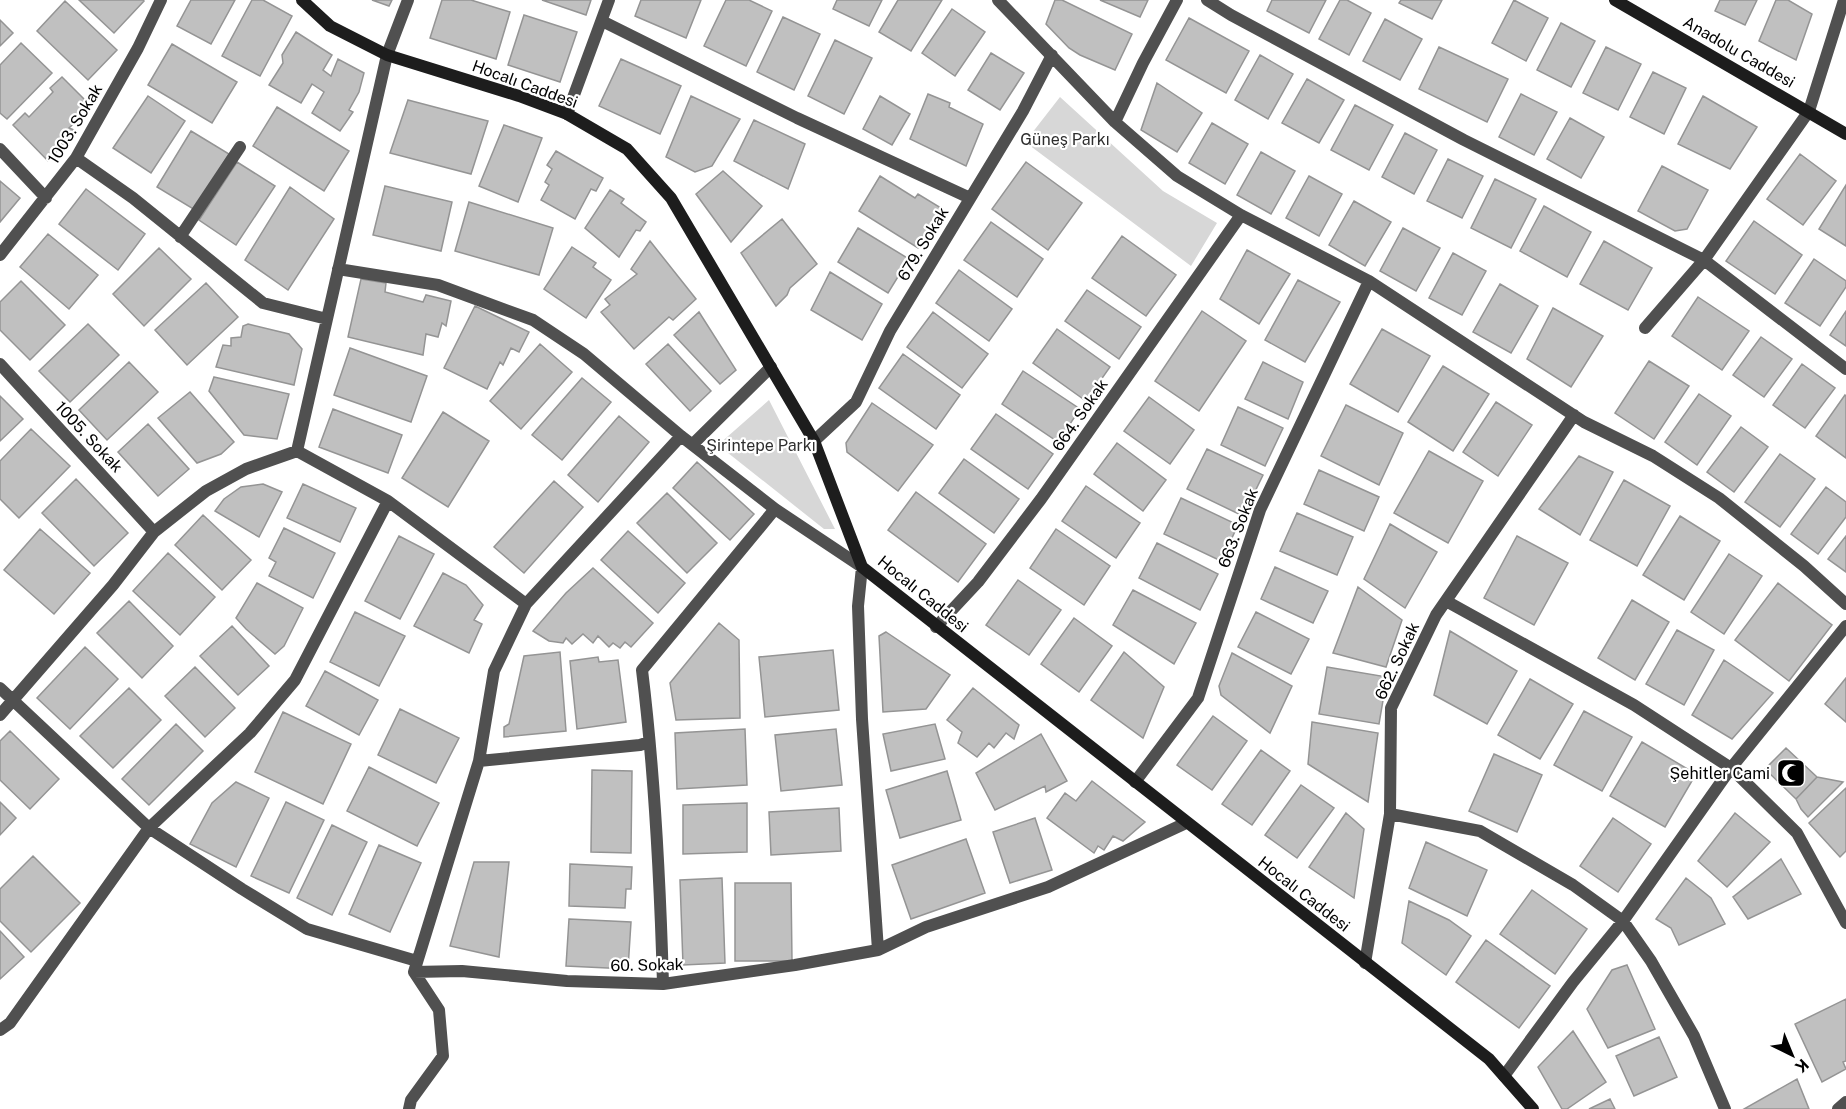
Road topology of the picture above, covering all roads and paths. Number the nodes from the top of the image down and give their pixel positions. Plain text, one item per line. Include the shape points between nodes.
1 (161, 0) edge
2 (302, 0) edge
3 (408, 0) edge
4 (609, 0) edge
5 (998, 0) edge
6 (1177, 0) edge
7 (1207, 0) edge
8 (1615, 0) edge
9 (1844, 0) edge
10 (602, 21) junction
11 (387, 55) junction
12 (1052, 55) junction
13 (1809, 111) junction
14 (567, 114) junction
15 (1115, 122) junction
16 (1846, 134) edge
17 (240, 147) dead end
18 (0, 148) edge
19 (76, 158) junction
20 (46, 198) junction
21 (970, 198) junction
22 (1240, 215) junction
23 (180, 237) junction
24 (0, 255) edge
25 (1704, 260) junction
26 (338, 269) junction
27 (1369, 281) junction
28 (327, 319) junction
29 (1645, 328) dead end
30 (0, 364) edge
31 (771, 367) junction
32 (1846, 369) edge
33 (1574, 415) junction
34 (681, 436) junction
35 (814, 441) junction
36 (693, 444) junction
37 (297, 451) junction
38 (388, 501) junction
39 (775, 509) junction
40 (154, 532) junction
41 (862, 567) junction
42 (1446, 601) junction
43 (526, 604) junction
44 (1846, 604) edge
45 (1846, 626) edge
46 (936, 627) junction
47 (0, 688) edge
48 (13, 700) junction
49 (0, 715) edge
50 (650, 742) junction
51 (479, 761) junction
52 (1731, 768) junction
53 (1135, 782) junction
54 (1389, 814) junction
55 (1186, 822) junction
56 (149, 828) junction
57 (1623, 921) junction
58 (1846, 922) edge
59 (878, 950) junction
60 (1365, 963) junction
61 (416, 967) junction
62 (663, 984) junction
63 (0, 1030) edge
64 (1504, 1076) junction
65 (1846, 1102) edge
66 (409, 1109) edge
67 (1533, 1109) edge
68 (1725, 1109) edge
69 (1838, 1109) edge

1 - 19 street, 1003. Sokak
2 - 11 street, Hocalı Caddesi via 330,26
3 - 11 street
4 - 10 street
5 - 12 street
6 - 15 street
7 - 25 street via 1464,140
8 - 13 street, Anadolu Caddesi
9 - 13 street
10 - 14 street
10 - 21 street via 796,118
11 - 14 street, Hocalı Caddesi
11 - 26 street
12 - 15 street
12 - 21 street, 679. Sokak
13 - 16 street, Anadolu Caddesi
13 - 25 street
14 - 31 street, Hocalı Caddesi via 627,149 671,198
15 - 22 street via 1177,176
17 - 23 street
18 - 20 street
19 - 20 street, 1003. Sokak
19 - 23 street
20 - 24 street, 1003. Sokak
21 - 35 street, 679. Sokak via 890,332 856,402
22 - 27 street
22 - 46 street, 664. Sokak via 1041,499 978,582
23 - 28 street via 263,303
25 - 29 street
25 - 32 street
26 - 28 street
26 - 34 street via 438,285 533,320 585,354
27 - 33 street
27 - 53 street, 663. Sokak via 1260,510 1198,698
28 - 37 street
30 - 40 street, 1005. Sokak
31 - 35 street, Hocalı Caddesi
31 - 36 street
33 - 42 street, 662. Sokak
33 - 44 street via 1653,456 1719,498
34 - 36 street
34 - 43 street
35 - 41 street, Hocalı Caddesi
36 - 39 street
37 - 38 street
37 - 40 street via 236,474 206,491
38 - 43 street
38 - 56 street via 295,680 250,733
39 - 41 street
39 - 50 street via 642,670
40 - 48 street
41 - 46 street, Hocalı Caddesi
41 - 59 street via 858,606 862,719
42 - 52 street via 1634,705
42 - 54 street, 662. Sokak via 1391,708
43 - 51 street via 494,671
45 - 52 street
46 - 53 street, Hocalı Caddesi
47 - 48 street, 60. Sokak
48 - 49 street
48 - 56 street, 60. Sokak
50 - 51 street
50 - 62 street
51 - 61 street
52 - 57 street
52 - 58 street via 1797,833
53 - 55 street, Hocalı Caddesi
54 - 57 street via 1480,831 1573,885
54 - 60 street, 662. Sokak
55 - 59 street, 60. Sokak via 1048,887 926,927
55 - 60 street, Hocalı Caddesi
56 - 61 street, 60. Sokak via 307,928
56 - 63 street via 10,1023
57 - 64 street
57 - 68 street via 1651,960 1694,1036
59 - 62 street, 60. Sokak
60 - 64 street, Hocalı Caddesi via 1489,1059
61 - 62 street, 60. Sokak via 567,981
61 - 66 street via 439,1010 443,1056 411,1100
64 - 67 street, Hocalı Caddesi
65 - 69 street

